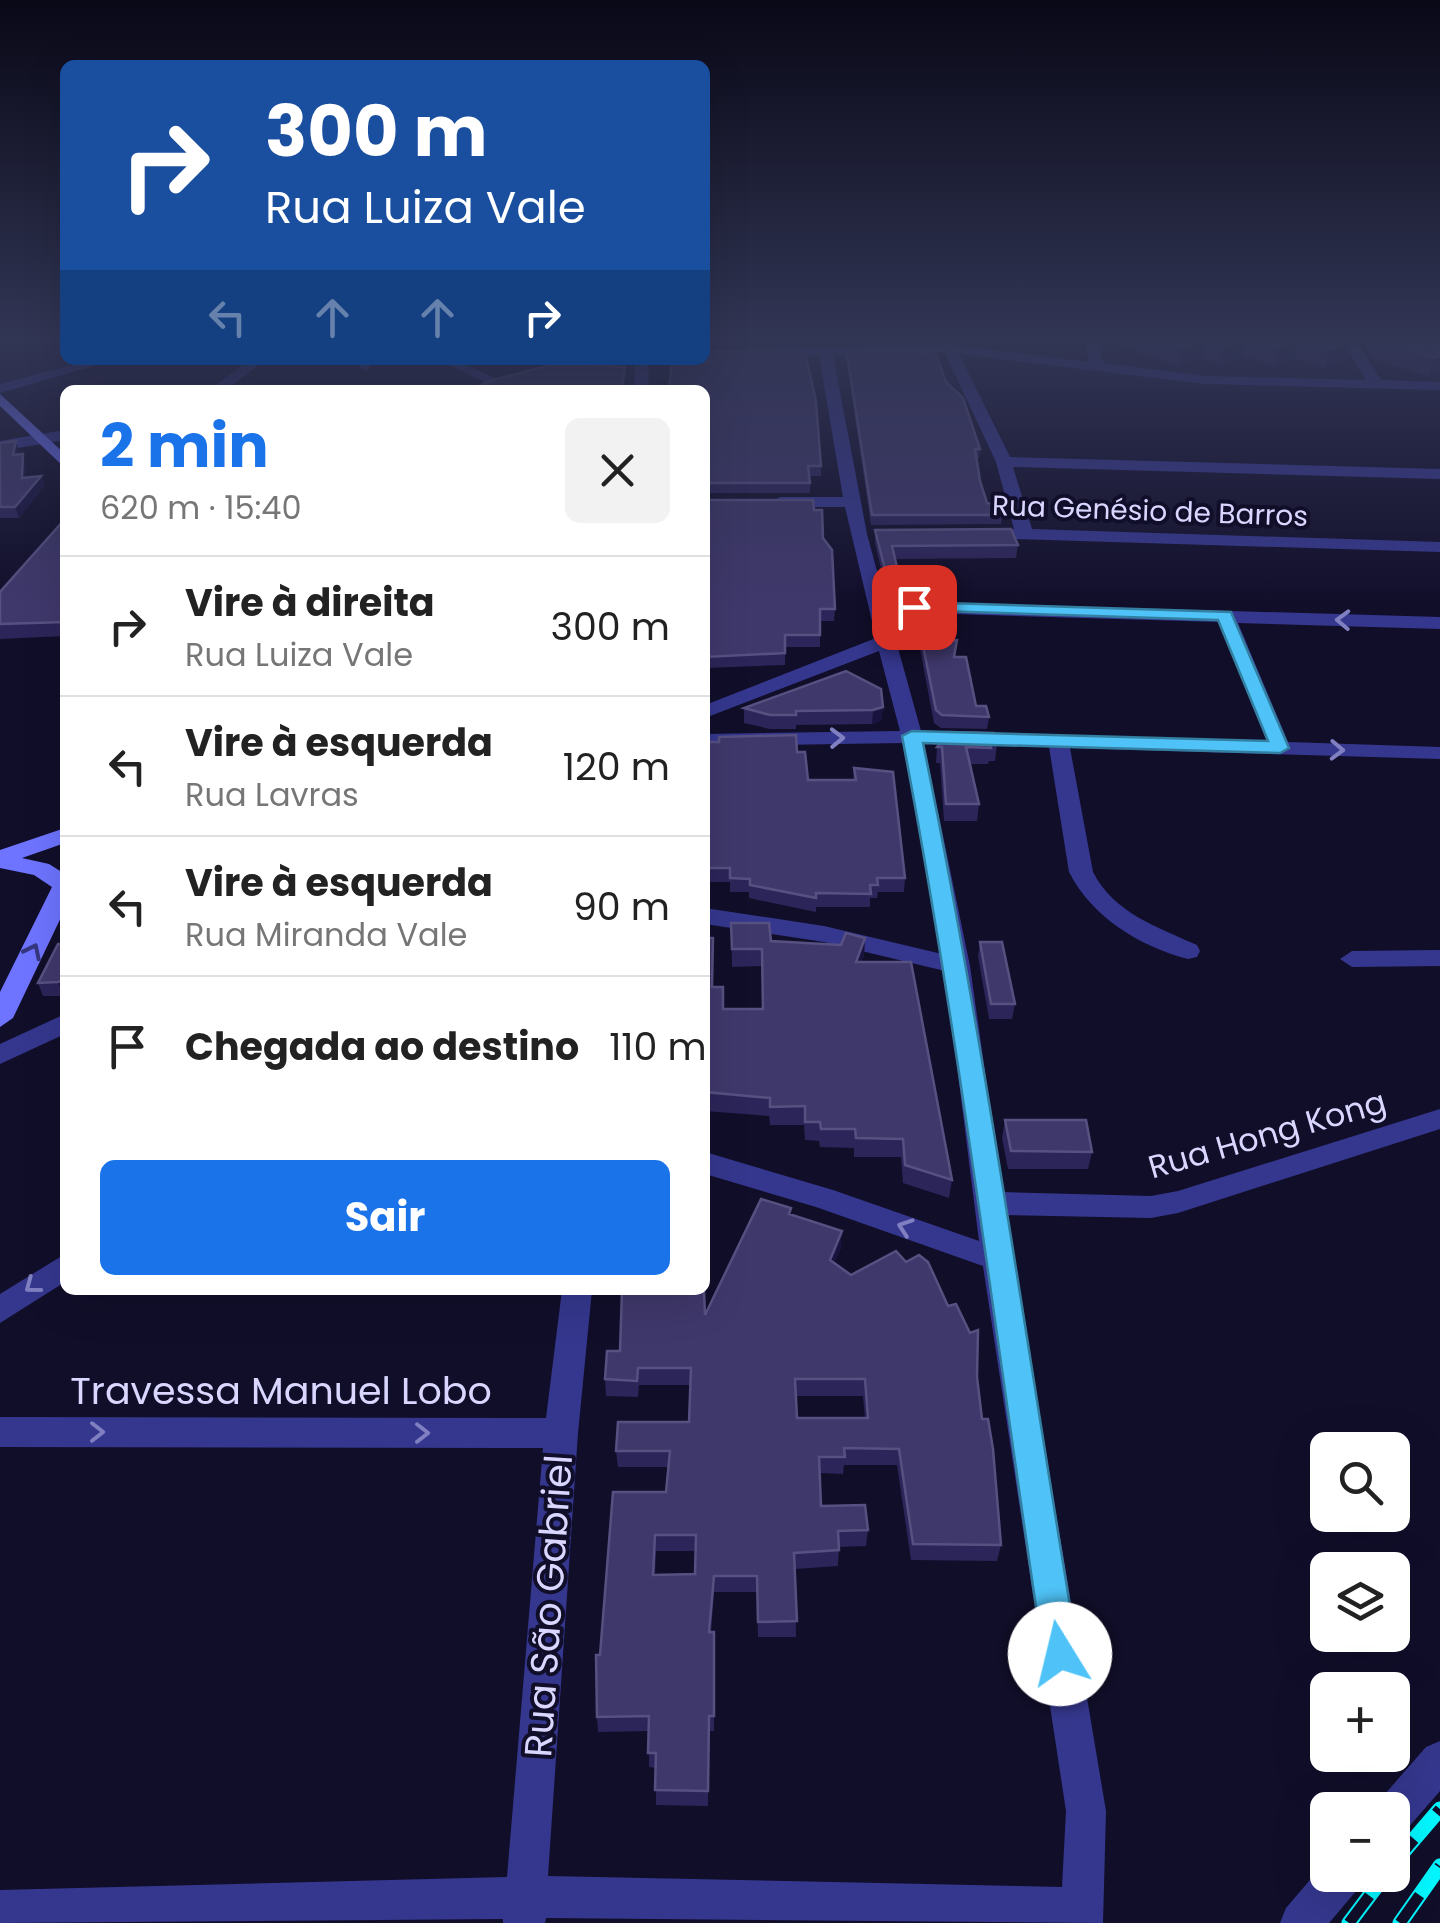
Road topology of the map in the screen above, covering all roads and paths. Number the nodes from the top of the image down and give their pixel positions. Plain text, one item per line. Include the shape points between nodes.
1 (27, 427) edge
2 (838, 427) edge
3 (987, 427) edge
4 (60, 436) edge
5 (39, 440) junction
6 (0, 446) edge
7 (60, 459) edge
8 (1004, 462) junction
9 (1440, 474) edge
10 (760, 502) edge
11 (851, 502) junction
12 (1024, 533) junction
13 (969, 534) edge
14 (1440, 547) edge
15 (875, 606) junction
16 (1225, 615) junction
17 (1440, 623) edge
18 (884, 642) junction
19 (710, 710) edge
20 (912, 736) junction
21 (710, 740) edge
22 (1058, 740) junction
23 (1280, 748) junction
24 (1440, 753) edge
25 (60, 837) edge
26 (0, 860) edge
27 (60, 881) edge
28 (60, 894) edge
29 (710, 917) edge
30 (1188, 951) dead end
31 (1440, 958) edge
32 (1352, 959) dead end
33 (957, 966) junction
34 (0, 1018) edge
35 (60, 1025) edge
36 (0, 1055) edge
37 (1440, 1118) edge
38 (710, 1165) edge
39 (991, 1202) junction
40 (998, 1259) junction
41 (60, 1269) edge
42 (576, 1295) edge
43 (0, 1310) edge
44 (0, 1432) edge
45 (561, 1433) junction
46 (1440, 1761) edge
47 (1410, 1795) edge
48 (1327, 1892) edge
49 (526, 1910) edge
50 (0, 1911) edge
51 (1083, 1916) edge
52 (1301, 1923) edge

1 - 5 street
2 - 11 street
3 - 8 street
4 - 5 street
5 - 6 street
5 - 7 street
8 - 9 street
8 - 12 street
10 - 11 street
11 - 15 street via 867,534
12 - 13 street, Rua Genésio de Barros
12 - 14 street, Rua Genésio de Barros
15 - 16 street
15 - 18 street
17 -> 16 street
16 - 23 street
18 - 19 street
18 - 20 street
21 -> 20 street
20 - 22 street
20 - 33 street
22 - 23 street
22 - 30 street via 1088,892 1121,919
23 -> 24 street
25 - 26 street
26 - 27 street
34 -> 28 street
29 - 33 street via 824,934
31 - 32 street
33 - 39 street
35 - 36 street
37 - 39 street, Rua Hong Kong via 1178,1202
40 -> 38 street
39 - 40 street
40 - 51 street via 1086,1811
41 -> 43 street
42 - 45 street, Rua São Gabriel
44 -> 45 street, Travessa Manuel Lobo
45 - 49 street, Rua São Gabriel
46 - 47 street
48 - 52 street
49 - 50 street
49 - 51 street

